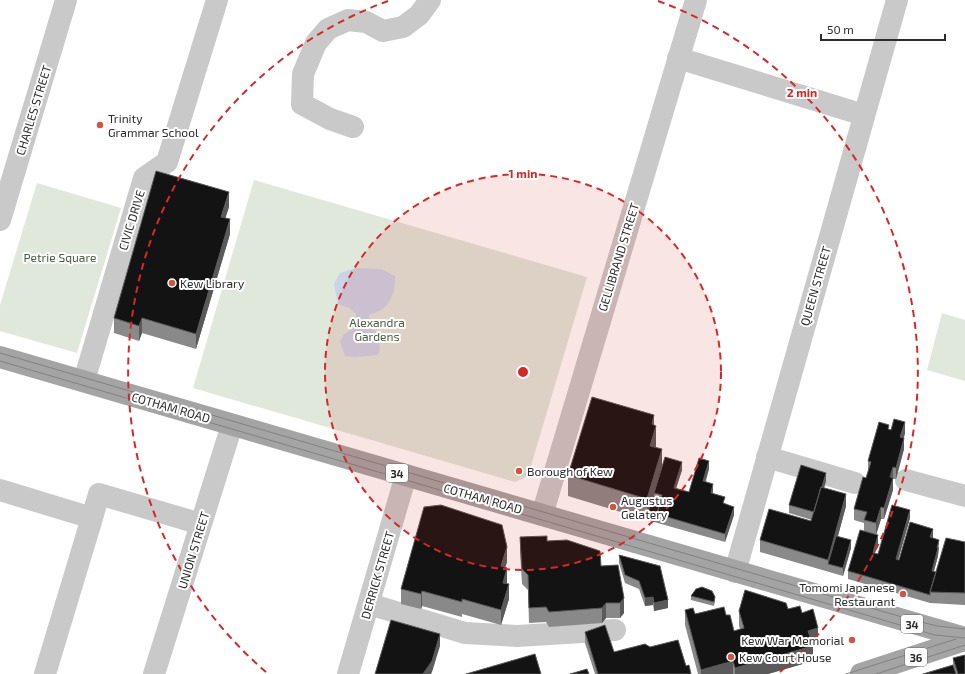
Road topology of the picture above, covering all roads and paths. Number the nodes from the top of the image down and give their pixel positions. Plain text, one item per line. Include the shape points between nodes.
1 (66, 0) edge
2 (217, 0) edge
3 (430, 0) edge
4 (696, 0) edge
5 (897, 0) edge
6 (678, 58) junction
7 (864, 115) junction
8 (353, 127) dead end
9 (0, 220) edge
10 (0, 357) edge
11 (84, 381) junction
12 (232, 425) junction
13 (767, 457) junction
14 (406, 475) junction
15 (906, 480) dead end
16 (855, 483) dead end
17 (0, 490) edge
18 (965, 496) edge
19 (542, 515) junction
20 (92, 518) junction
21 (201, 524) junction
22 (735, 572) junction
23 (369, 604) junction
24 (615, 630) dead end
25 (965, 639) edge
26 (45, 674) edge
27 (154, 674) edge
28 (348, 674) edge
29 (861, 674) edge

1 - 9 street, CHARLES STREET
2 - 11 street, CIVIC DRIVE via 167,162 144,178
3 - 8 street via 419,15 403,27 383,31 366,22 348,20 328,29 316,43 303,74 302,104 330,119
4 - 6 street, GELLIBRAND STREET
5 - 7 street, QUEEN STREET
6 - 7 street
6 - 19 street, GELLIBRAND STREET
7 - 13 street, QUEEN STREET
10 - 11 main road, COTHAM ROAD / 34
11 - 12 main road, COTHAM ROAD / 34
12 - 14 main road, COTHAM ROAD / 34
12 - 21 street, UNION STREET
13 - 16 street
13 - 22 street, QUEEN STREET
14 - 19 main road, COTHAM ROAD / 34
14 - 23 street, DERRICK STREET
15 - 18 street
17 - 20 street
19 - 22 main road, COTHAM ROAD / 34
20 - 21 street via 99,494
20 - 26 street
21 - 27 street, UNION STREET
22 - 25 main road, COTHAM ROAD / 34
23 - 24 street via 465,633 517,636
23 - 28 street, DERRICK STREET
25 - 29 main road, 36

